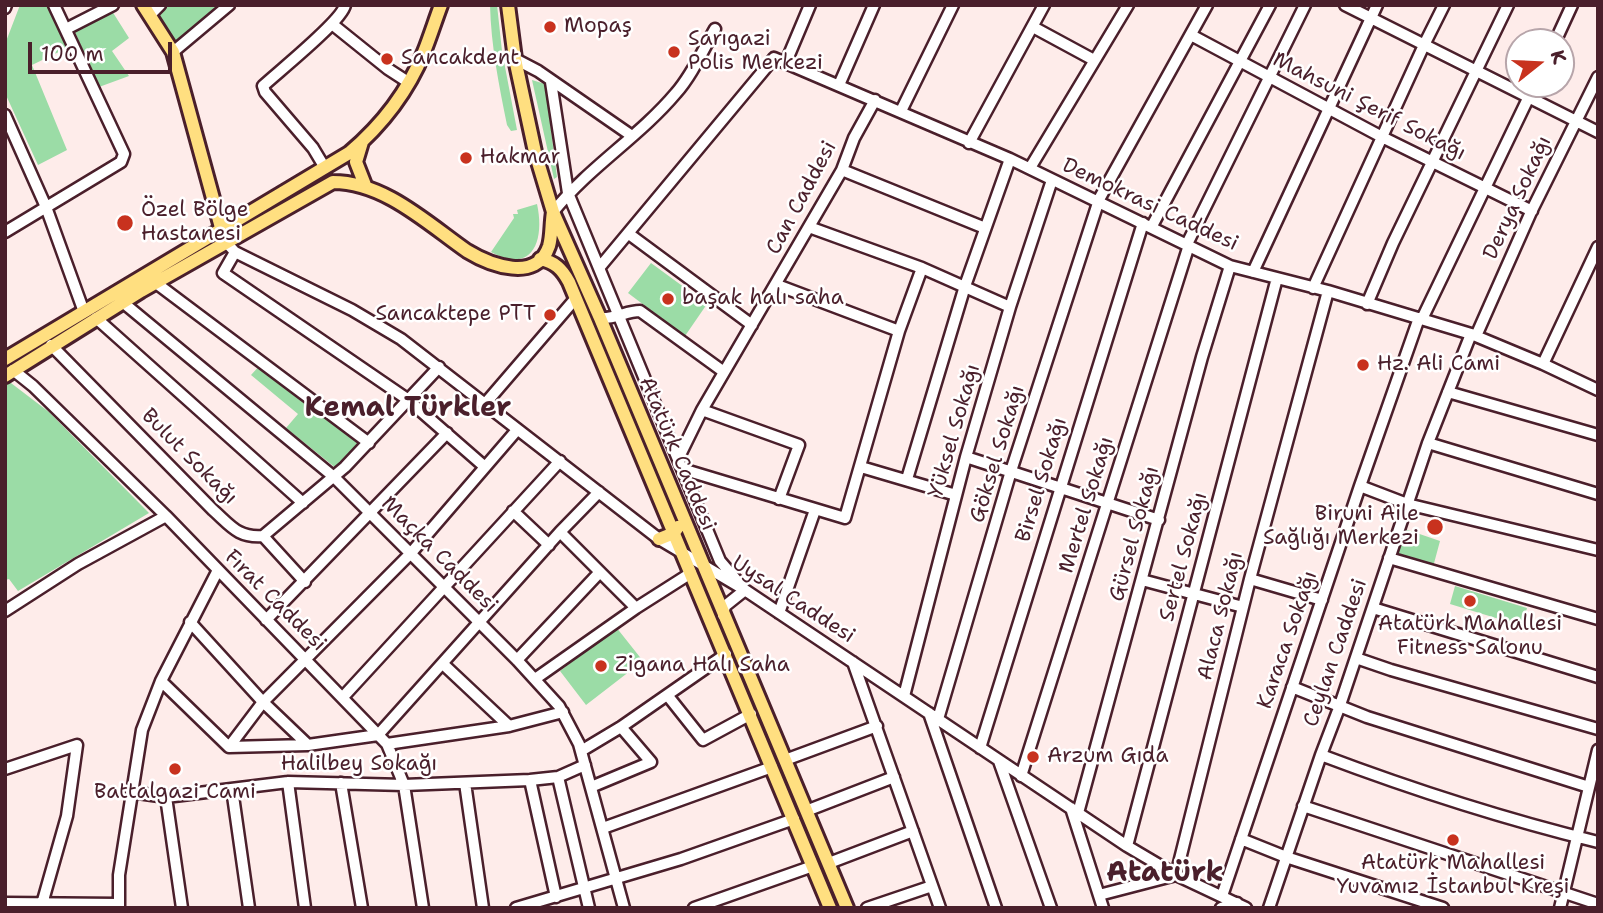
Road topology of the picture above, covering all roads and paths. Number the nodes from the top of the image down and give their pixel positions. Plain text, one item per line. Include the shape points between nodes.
1 (54, 5) edge
2 (113, 5) edge
3 (229, 5) edge
4 (345, 5) edge
5 (441, 5) edge
6 (508, 5) edge
7 (810, 5) edge
8 (874, 5) edge
9 (953, 5) edge
10 (1044, 5) edge
11 (1128, 5) edge
12 (1207, 5) edge
13 (1270, 5) edge
14 (1305, 5) edge
15 (1345, 5) edge
16 (1377, 5) edge
17 (1444, 5) edge
18 (1508, 5) edge
19 (1572, 5) edge
20 (151, 8) edge
21 (1371, 17) junction
22 (331, 24) junction
23 (1032, 27) junction
24 (1561, 28) edge
25 (66, 29) junction
26 (715, 29) dead end
27 (1191, 36) junction
28 (1424, 45) junction
29 (173, 52) junction
30 (515, 59) junction
31 (1094, 60) junction
32 (786, 62) junction
33 (1240, 62) junction
34 (1476, 72) junction
35 (1269, 78) junction
36 (1598, 78) edge
37 (404, 79) junction
38 (551, 82) junction
39 (839, 85) junction
40 (1505, 86) edge
41 (1529, 98) edge
42 (1531, 98) edge
43 (874, 100) junction
44 (1329, 109) junction
45 (901, 111) junction
46 (5, 115) edge
47 (1576, 121) junction
48 (1598, 132) edge
49 (632, 136) junction
50 (1381, 137) junction
51 (362, 142) junction
52 (969, 142) junction
53 (1010, 159) junction
54 (1433, 163) junction
55 (325, 168) junction
56 (1030, 168) junction
57 (842, 170) junction
58 (1052, 180) junction
59 (365, 185) junction
60 (1485, 188) junction
61 (568, 193) junction
62 (1098, 203) junction
63 (46, 207) junction
64 (1532, 211) junction
65 (553, 212) junction
66 (1147, 225) junction
67 (809, 227) junction
68 (985, 228) junction
69 (5, 232) edge
70 (629, 234) junction
71 (223, 235) junction
72 (1188, 245) junction
73 (1598, 247) edge
74 (235, 252) junction
75 (540, 259) junction
76 (1230, 266) junction
77 (599, 268) junction
78 (922, 268) junction
79 (1253, 272) junction
80 (1278, 278) junction
81 (156, 283) junction
82 (777, 285) junction
83 (965, 286) junction
84 (1313, 288) junction
85 (1328, 291) junction
86 (118, 298) junction
87 (576, 299) junction
88 (1367, 304) dead end
89 (1010, 307) junction
90 (90, 315) junction
91 (620, 317) junction
92 (600, 318) junction
93 (1421, 318) junction
94 (752, 324) junction
95 (899, 331) junction
96 (1474, 335) junction
97 (51, 345) junction
98 (1543, 364) junction
99 (7, 367) edge
100 (439, 367) junction
101 (724, 372) junction
102 (1598, 390) edge
103 (1448, 391) junction
104 (407, 399) junction
105 (484, 405) junction
106 (702, 410) junction
107 (517, 430) junction
108 (447, 433) junction
109 (1598, 435) edge
110 (369, 443) junction
111 (1428, 443) junction
112 (967, 457) junction
113 (560, 461) junction
114 (680, 464) junction
115 (485, 467) junction
116 (861, 467) junction
117 (1011, 471) junction
118 (334, 477) junction
119 (906, 479) junction
120 (1360, 486) junction
121 (1059, 487) junction
122 (599, 492) junction
123 (1598, 494) edge
124 (956, 495) junction
125 (779, 499) junction
126 (303, 503) junction
127 (1107, 503) junction
128 (1407, 504) junction
129 (815, 510) junction
130 (513, 511) junction
131 (370, 513) junction
132 (166, 516) junction
133 (682, 517) junction
134 (1159, 520) junction
135 (560, 532) junction
136 (674, 533) junction
137 (263, 536) junction
138 (659, 539) junction
139 (549, 545) junction
140 (1598, 550) edge
141 (411, 553) junction
142 (683, 554) junction
143 (1389, 558) junction
144 (703, 565) junction
145 (218, 570) junction
146 (600, 572) junction
147 (691, 573) junction
148 (1250, 579) junction
149 (1142, 580) junction
150 (305, 582) junction
151 (443, 586) junction
152 (745, 590) junction
153 (1194, 593) junction
154 (1322, 600) junction
155 (1243, 607) junction
156 (636, 608) junction
157 (1373, 608) junction
158 (5, 611) edge
159 (779, 613) junction
160 (723, 615) junction
161 (1598, 619) edge
162 (266, 620) junction
163 (190, 622) junction
164 (480, 623) junction
165 (726, 654) junction
166 (1356, 658) junction
167 (307, 660) junction
168 (517, 660) junction
169 (852, 662) junction
170 (443, 664) junction
171 (1598, 677) edge
172 (535, 679) junction
173 (161, 681) junction
174 (1292, 687) junction
175 (668, 696) junction
176 (904, 696) junction
177 (343, 697) junction
178 (263, 702) junction
179 (1339, 708) junction
180 (563, 712) junction
181 (929, 712) junction
182 (751, 714) junction
183 (938, 719) junction
184 (509, 726) junction
185 (877, 726) junction
186 (621, 727) junction
187 (1598, 729) edge
188 (378, 735) junction
189 (387, 744) junction
190 (308, 745) junction
191 (229, 747) junction
192 (979, 748) junction
193 (1598, 750) edge
194 (581, 751) junction
195 (1321, 755) junction
196 (785, 760) junction
197 (999, 761) junction
198 (585, 765) junction
199 (772, 767) junction
200 (5, 769) edge
201 (1021, 776) junction
202 (558, 777) junction
203 (894, 777) junction
204 (530, 780) junction
205 (288, 782) junction
206 (341, 783) junction
207 (465, 783) junction
208 (404, 785) junction
209 (591, 787) junction
210 (1589, 787) junction
211 (232, 789) junction
212 (131, 792) junction
213 (166, 797) junction
214 (1303, 806) junction
215 (1074, 810) junction
216 (806, 811) junction
217 (794, 820) junction
218 (603, 828) junction
219 (913, 831) junction
220 (1577, 837) junction
221 (1241, 839) junction
222 (1598, 842) edge
223 (1127, 846) junction
224 (1286, 857) junction
225 (829, 863) junction
226 (813, 866) junction
227 (1176, 875) junction
228 (616, 879) junction
229 (932, 886) junction
230 (584, 889) junction
231 (1563, 893) junction
232 (1099, 895) junction
233 (1222, 896) junction
234 (556, 897) junction
235 (5, 903) edge
236 (42, 904) junction
237 (1598, 904) edge
238 (534, 905) edge
239 (1241, 905) edge
240 (119, 906) edge
241 (183, 908) edge
242 (249, 908) edge
243 (305, 908) edge
244 (362, 908) edge
245 (423, 908) edge
246 (482, 908) edge
247 (516, 908) edge
248 (589, 908) edge
249 (624, 908) edge
250 (694, 908) edge
251 (830, 908) edge
252 (848, 908) edge
253 (866, 908) edge
254 (940, 908) edge
255 (996, 908) edge
256 (1051, 908) edge
257 (1103, 908) edge
258 (1221, 908) edge
259 (1269, 908) edge
260 (1443, 908) edge
261 (1560, 908) edge

1 - 25 street
2 - 25 street
3 - 29 street
4 - 22 street
5 - 37 main road via 424,53
6 - 30 main road, Atatürk Caddesi
7 - 32 street
8 - 39 street
9 - 45 street
10 - 23 street
11 - 31 street
12 - 27 street, Göksel Sokağı
13 - 33 street, Birsel Sokağı
14 - 35 street, Mertel Sokağı
15 - 21 street
16 - 21 street
17 - 28 street
18 - 34 street
19 - 24 street
20 - 29 main road
21 - 28 street
21 - 44 street
22 - 37 street
22 - 55 street via 263,86
23 - 31 street
23 - 52 street
25 - 63 street via 124,154 121,162
26 - 49 street via 677,93
27 - 33 street, Mahsuni Şerif Sokağı
27 - 62 street, Göksel Sokağı
28 - 34 street
28 - 50 street
29 - 71 main road
30 - 38 street
30 - 65 main road, Atatürk Caddesi
31 - 56 street
32 - 39 street, Demokrasi Caddesi
32 - 70 street, Demokrasi Caddesi via 774,58
33 - 35 street, Mahsuni Şerif Sokağı
33 - 66 street, Birsel Sokağı
34 - 40 street
34 - 54 street
35 - 44 street, Mahsuni Şerif Sokağı
35 - 72 street, Mertel Sokağı
36 - 47 street, Derya Sokağı
37 - 51 main road via 388,114
38 - 49 street
38 - 61 street
39 - 43 street, Demokrasi Caddesi
41 - 60 street, Karaca Sokağı
42 - 47 street
43 - 45 street, Demokrasi Caddesi
43 - 57 street, Can Caddesi
44 - 50 street, Mahsuni Şerif Sokağı
44 - 79 street
45 - 52 street, Demokrasi Caddesi
46 - 63 street
47 - 48 street
47 - 64 street, Derya Sokağı
49 - 61 street
50 - 54 street, Mahsuni Şerif Sokağı
50 - 84 street
51 - 55 main road
51 - 59 main road via 356,162
52 - 53 street, Demokrasi Caddesi
53 - 56 street, Demokrasi Caddesi
53 - 68 street
54 - 60 street, Mahsuni Şerif Sokağı
54 - 88 street
55 - 71 main road
56 - 58 street, Demokrasi Caddesi
57 - 67 street, Can Caddesi
57 - 68 street
58 - 62 street, Demokrasi Caddesi
58 - 89 street, Yüksel Sokağı
59 - 71 main road via 333,182
59 - 75 main road via 480,258 510,268 526,267
60 - 64 street, Mahsuni Şerif Sokağı
60 - 93 street, Karaca Sokağı
61 - 65 street
61 - 77 street
62 - 66 street, Demokrasi Caddesi
62 - 117 street, Göksel Sokağı
63 - 69 street
63 - 90 street
64 - 96 street, Derya Sokağı
65 - 75 main road via 549,246
65 - 92 main road, Atatürk Caddesi
66 - 72 street, Demokrasi Caddesi
66 - 121 street, Birsel Sokağı
67 - 78 street
67 - 82 street, Can Caddesi
68 - 83 street
70 - 77 street
70 - 94 street
71 - 74 street, Uysal Caddesi
71 - 81 main road
71 - 86 main road
72 - 76 street, Demokrasi Caddesi
72 - 127 street, Mertel Sokağı
73 - 98 street
74 - 100 street, Uysal Caddesi via 352,310
74 - 104 street via 223,273
75 - 87 main road, Atatürk Caddesi via 562,269
76 - 79 street, Demokrasi Caddesi
76 - 134 street, Gürsel Sokağı
77 - 91 street
78 - 83 street
78 - 95 street
79 - 80 street, Demokrasi Caddesi
80 - 84 street, Demokrasi Caddesi
80 - 153 street, Sertel Sokağı
81 - 86 main road
81 - 110 street
82 - 94 street, Can Caddesi
82 - 95 street
83 - 89 street
83 - 119 street
84 - 85 street, Demokrasi Caddesi
85 - 93 street, Demokrasi Caddesi
85 - 148 street, Alaca Sokağı
86 - 90 main road
86 - 118 street, Maçka Caddesi
87 - 105 street
87 - 136 main road, Atatürk Caddesi
89 - 112 street, Yüksel Sokağı
90 - 97 main road
90 - 99 main road
90 - 126 street
91 - 92 street
91 - 101 street via 640,311
91 - 114 street
92 - 133 main road, Atatürk Caddesi
93 - 96 street, Demokrasi Caddesi
93 - 120 street, Karaca Sokağı
94 - 101 street, Can Caddesi
95 - 116 street
96 - 98 street, Demokrasi Caddesi
96 - 103 street, Ceylan Caddesi
97 - 99 main road
97 - 137 street, Bulut Sokağı via 238,533
98 - 102 street, Demokrasi Caddesi
99 - 132 street, Fırat Caddesi via 33,386
100 - 104 street
100 - 105 street, Uysal Caddesi
101 - 106 street, Can Caddesi
103 - 109 street
103 - 111 street, Ceylan Caddesi
104 - 108 street
104 - 110 street
105 - 107 street, Uysal Caddesi
106 - 114 street, Can Caddesi
106 - 125 street via 799,445
107 - 113 street, Uysal Caddesi
107 - 115 street
108 - 115 street
108 - 131 street
110 - 118 street
111 - 123 street
111 - 128 street, Ceylan Caddesi
112 - 117 street
112 - 124 street, Yüksel Sokağı
113 - 122 street, Uysal Caddesi
113 - 130 street
114 - 125 street
114 - 152 street via 720,561
115 - 141 street
116 - 119 street
116 - 129 street via 845,518
117 - 121 street
117 - 183 street, Göksel Sokağı
118 - 126 street
118 - 131 street, Maçka Caddesi
119 - 124 street
120 - 128 street
120 - 154 street, Karaca Sokağı
121 - 127 street
121 - 192 street, Birsel Sokağı
122 - 135 street
122 - 138 street, Uysal Caddesi
124 - 176 street, Yüksel Sokağı
125 - 129 street
126 - 137 street
127 - 134 street
127 - 201 street, Mertel Sokağı
128 - 140 street
128 - 143 street, Ceylan Caddesi
129 - 159 street
130 - 139 street
130 - 151 street
131 - 141 street, Maçka Caddesi
131 - 150 street
132 - 145 street, Fırat Caddesi
132 - 158 street
133 - 136 main road
133 - 144 main road, Atatürk Caddesi
134 - 149 street, Gürsel Sokağı
135 - 139 street
135 - 146 street
136 - 138 main road
136 - 142 main road, Atatürk Caddesi
137 - 150 street
138 - 142 street, Uysal Caddesi
139 - 164 street
141 - 151 street, Maçka Caddesi
141 - 167 street
142 - 144 street, Uysal Caddesi
142 - 147 main road, Atatürk Caddesi
143 - 157 street, Ceylan Caddesi
143 - 161 street
144 - 152 street, Uysal Caddesi
144 - 160 main road, Atatürk Caddesi
145 - 162 street, Fırat Caddesi
145 - 163 street
146 - 156 street
146 - 168 street
147 - 156 street
147 - 165 main road, Atatürk Caddesi
148 - 154 street
148 - 155 street, Alaca Sokağı
149 - 153 street
149 - 215 street, Gürsel Sokağı
150 - 162 street
151 - 164 street, Maçka Caddesi
151 - 177 street
152 - 159 street, Uysal Caddesi
152 - 160 street via 725,606
153 - 155 street
153 - 223 street, Sertel Sokağı
154 - 174 street, Karaca Sokağı
155 - 227 street, Alaca Sokağı
156 - 172 street
157 - 166 street, Ceylan Caddesi
157 - 171 street
159 - 169 street, Uysal Caddesi
160 - 196 main road, Atatürk Caddesi
162 - 167 street, Fırat Caddesi
163 - 173 street
163 - 178 street
164 - 168 street, Maçka Caddesi
164 - 170 street
165 - 175 street
165 - 182 main road, Atatürk Caddesi
166 - 179 street, Ceylan Caddesi
166 - 187 street
167 - 177 street, Fırat Caddesi
167 - 178 street
168 - 172 street, Maçka Caddesi
169 - 176 street, Uysal Caddesi
169 - 185 street
170 - 184 street
170 - 188 street
172 - 180 street, Maçka Caddesi
173 - 191 street
173 - 212 street via 142,730
174 - 179 street
174 - 221 street, Karaca Sokağı
175 - 182 street via 703,740
175 - 186 street
176 - 181 street, Uysal Caddesi
177 - 188 street, Fırat Caddesi
178 - 190 street
178 - 191 street
179 - 195 street, Ceylan Caddesi
179 - 210 street
180 - 184 street
180 - 194 street, Maçka Caddesi
181 - 183 street, Uysal Caddesi
181 - 255 street
182 - 199 main road, Atatürk Caddesi
183 - 192 street, Uysal Caddesi
184 - 189 street
185 - 196 street
185 - 203 street
186 - 194 street
186 - 209 street via 651,762
188 - 189 street, Fırat Caddesi
188 - 190 street
189 - 208 street, Fırat Caddesi
190 - 191 street
192 - 197 street, Uysal Caddesi
193 - 210 street
194 - 198 street, Maçka Caddesi
195 - 214 street, Ceylan Caddesi
195 - 220 street via 1380,778
196 - 216 main road, Atatürk Caddesi
197 - 201 street, Uysal Caddesi
197 - 256 street
198 - 202 street, Halilbey Sokağı
198 - 209 street, Maçka Caddesi
199 - 217 main road, Atatürk Caddesi
199 - 218 street
200 - 236 street via 77,745 67,816
201 - 215 street, Uysal Caddesi
202 - 204 street, Halilbey Sokağı
202 - 230 street
203 - 216 street
203 - 219 street
204 - 207 street, Halilbey Sokağı
204 - 234 street
205 - 206 street, Halilbey Sokağı
205 - 211 street, Halilbey Sokağı
205 - 243 street
206 - 208 street, Halilbey Sokağı
206 - 244 street
207 - 208 street, Halilbey Sokağı
207 - 246 street
208 - 245 street, Fırat Caddesi
209 - 218 street, Maçka Caddesi
210 - 220 street
211 - 213 street, Halilbey Sokağı
211 - 242 street
212 - 213 street, Halilbey Sokağı
212 - 240 street
213 - 241 street
214 - 224 street, Ceylan Caddesi
214 - 231 street
215 - 223 street, Uysal Caddesi
215 - 232 street
216 - 225 main road, Atatürk Caddesi
217 - 226 main road, Atatürk Caddesi
217 - 228 street
218 - 228 street, Maçka Caddesi
219 - 225 street
219 - 229 street
220 - 222 street
220 - 231 street
221 - 224 street
221 - 233 street, Karaca Sokağı
223 - 227 street, Uysal Caddesi
224 - 259 street, Ceylan Caddesi
224 - 260 street
225 - 252 main road, Atatürk Caddesi
226 - 250 street
226 - 251 main road, Atatürk Caddesi
227 - 232 street
227 - 233 street, Uysal Caddesi
228 - 230 street
228 - 249 street, Maçka Caddesi
229 - 253 street
229 - 254 street
230 - 234 street
230 - 248 street
231 - 237 street
231 - 261 street
232 - 257 street
233 - 239 street, Uysal Caddesi
234 - 238 street
235 - 236 street
236 - 240 street
238 - 247 street
239 - 258 street

